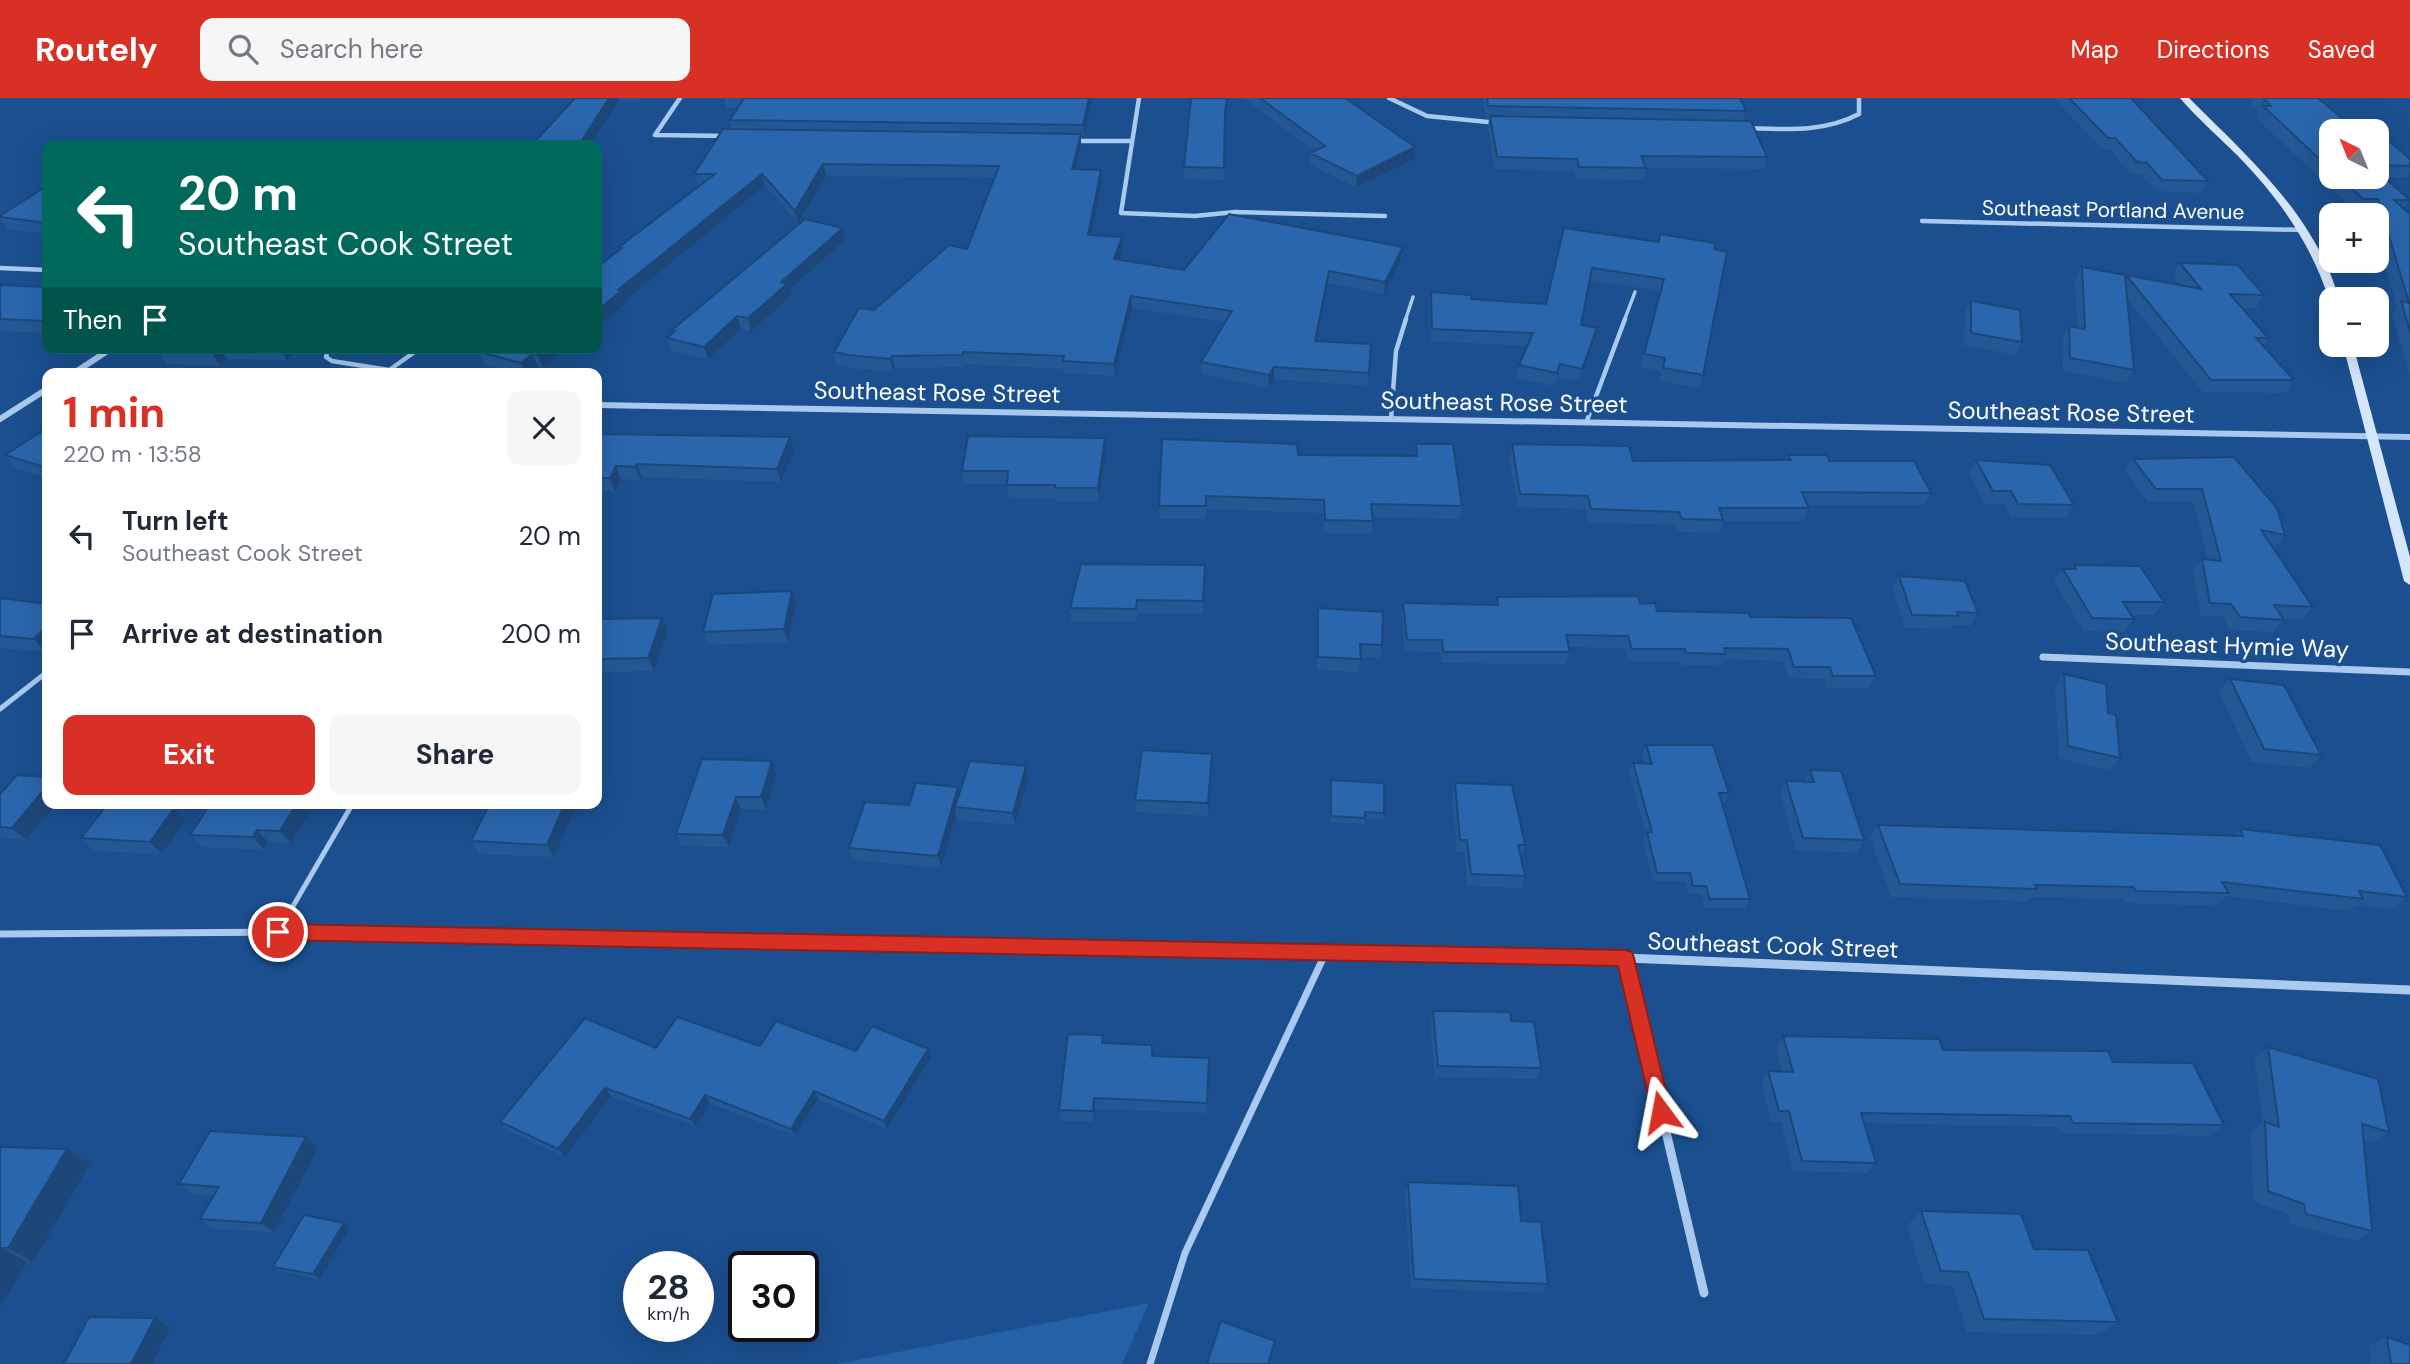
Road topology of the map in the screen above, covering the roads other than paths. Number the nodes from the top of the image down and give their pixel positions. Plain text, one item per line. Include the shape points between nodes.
1 (680, 98) edge
2 (1139, 98) edge
3 (1389, 98) edge
4 (1859, 98) edge
5 (2184, 98) edge
6 (1501, 123) edge
7 (1738, 128) edge
8 (736, 136) edge
9 (1063, 141) edge
10 (1132, 141) junction
11 (1385, 216) dead end
12 (1922, 221) dead end
13 (2303, 230) junction
14 (0, 268) edge
15 (42, 270) edge
16 (2330, 287) edge
17 (1635, 292) edge
18 (1413, 297) dead end
19 (103, 354) edge
20 (325, 354) edge
21 (411, 354) edge
22 (2351, 357) edge
23 (82, 368) edge
24 (370, 368) edge
25 (391, 368) edge
26 (42, 393) edge
27 (602, 405) edge
28 (0, 419) edge
29 (1391, 419) junction
30 (1586, 423) junction
31 (2372, 437) junction
32 (2410, 437) edge
33 (2410, 581) edge
34 (2043, 657) dead end
35 (2410, 672) edge
36 (42, 676) edge
37 (2, 706) edge
38 (350, 809) edge
39 (278, 932) junction
40 (0, 934) edge
41 (1326, 952) junction
42 (1625, 958) junction
43 (2410, 990) edge
44 (1704, 1293) dead end
45 (1150, 1364) edge

1 - 8 street via 655,135
2 - 10 street
3 - 6 street via 1431,117
4 - 7 street via 1859,114 1835,126
5 - 13 main road via 2271,188
9 - 10 street
10 - 11 street via 1121,213
12 - 13 street, Southeast Portland Avenue
13 - 16 main road
14 - 15 street
17 - 30 lane
18 - 29 lane via 1396,351
19 - 23 street
20 - 24 lane via 332,361
21 - 25 lane
22 - 31 main road
26 - 28 street
27 - 29 street, Southeast Rose Street
29 - 30 street, Southeast Rose Street
30 - 31 street, Southeast Rose Street
31 - 32 street, Southeast Rose Street
31 - 33 main road
34 - 35 street, Southeast Hymie Way
36 - 37 lane
38 - 39 lane
39 - 40 street, Southeast Cook Street
39 - 41 street, Southeast Cook Street
41 - 42 street, Southeast Cook Street
41 - 45 lane via 1185,1253
42 - 43 street, Southeast Cook Street
42 - 44 street

